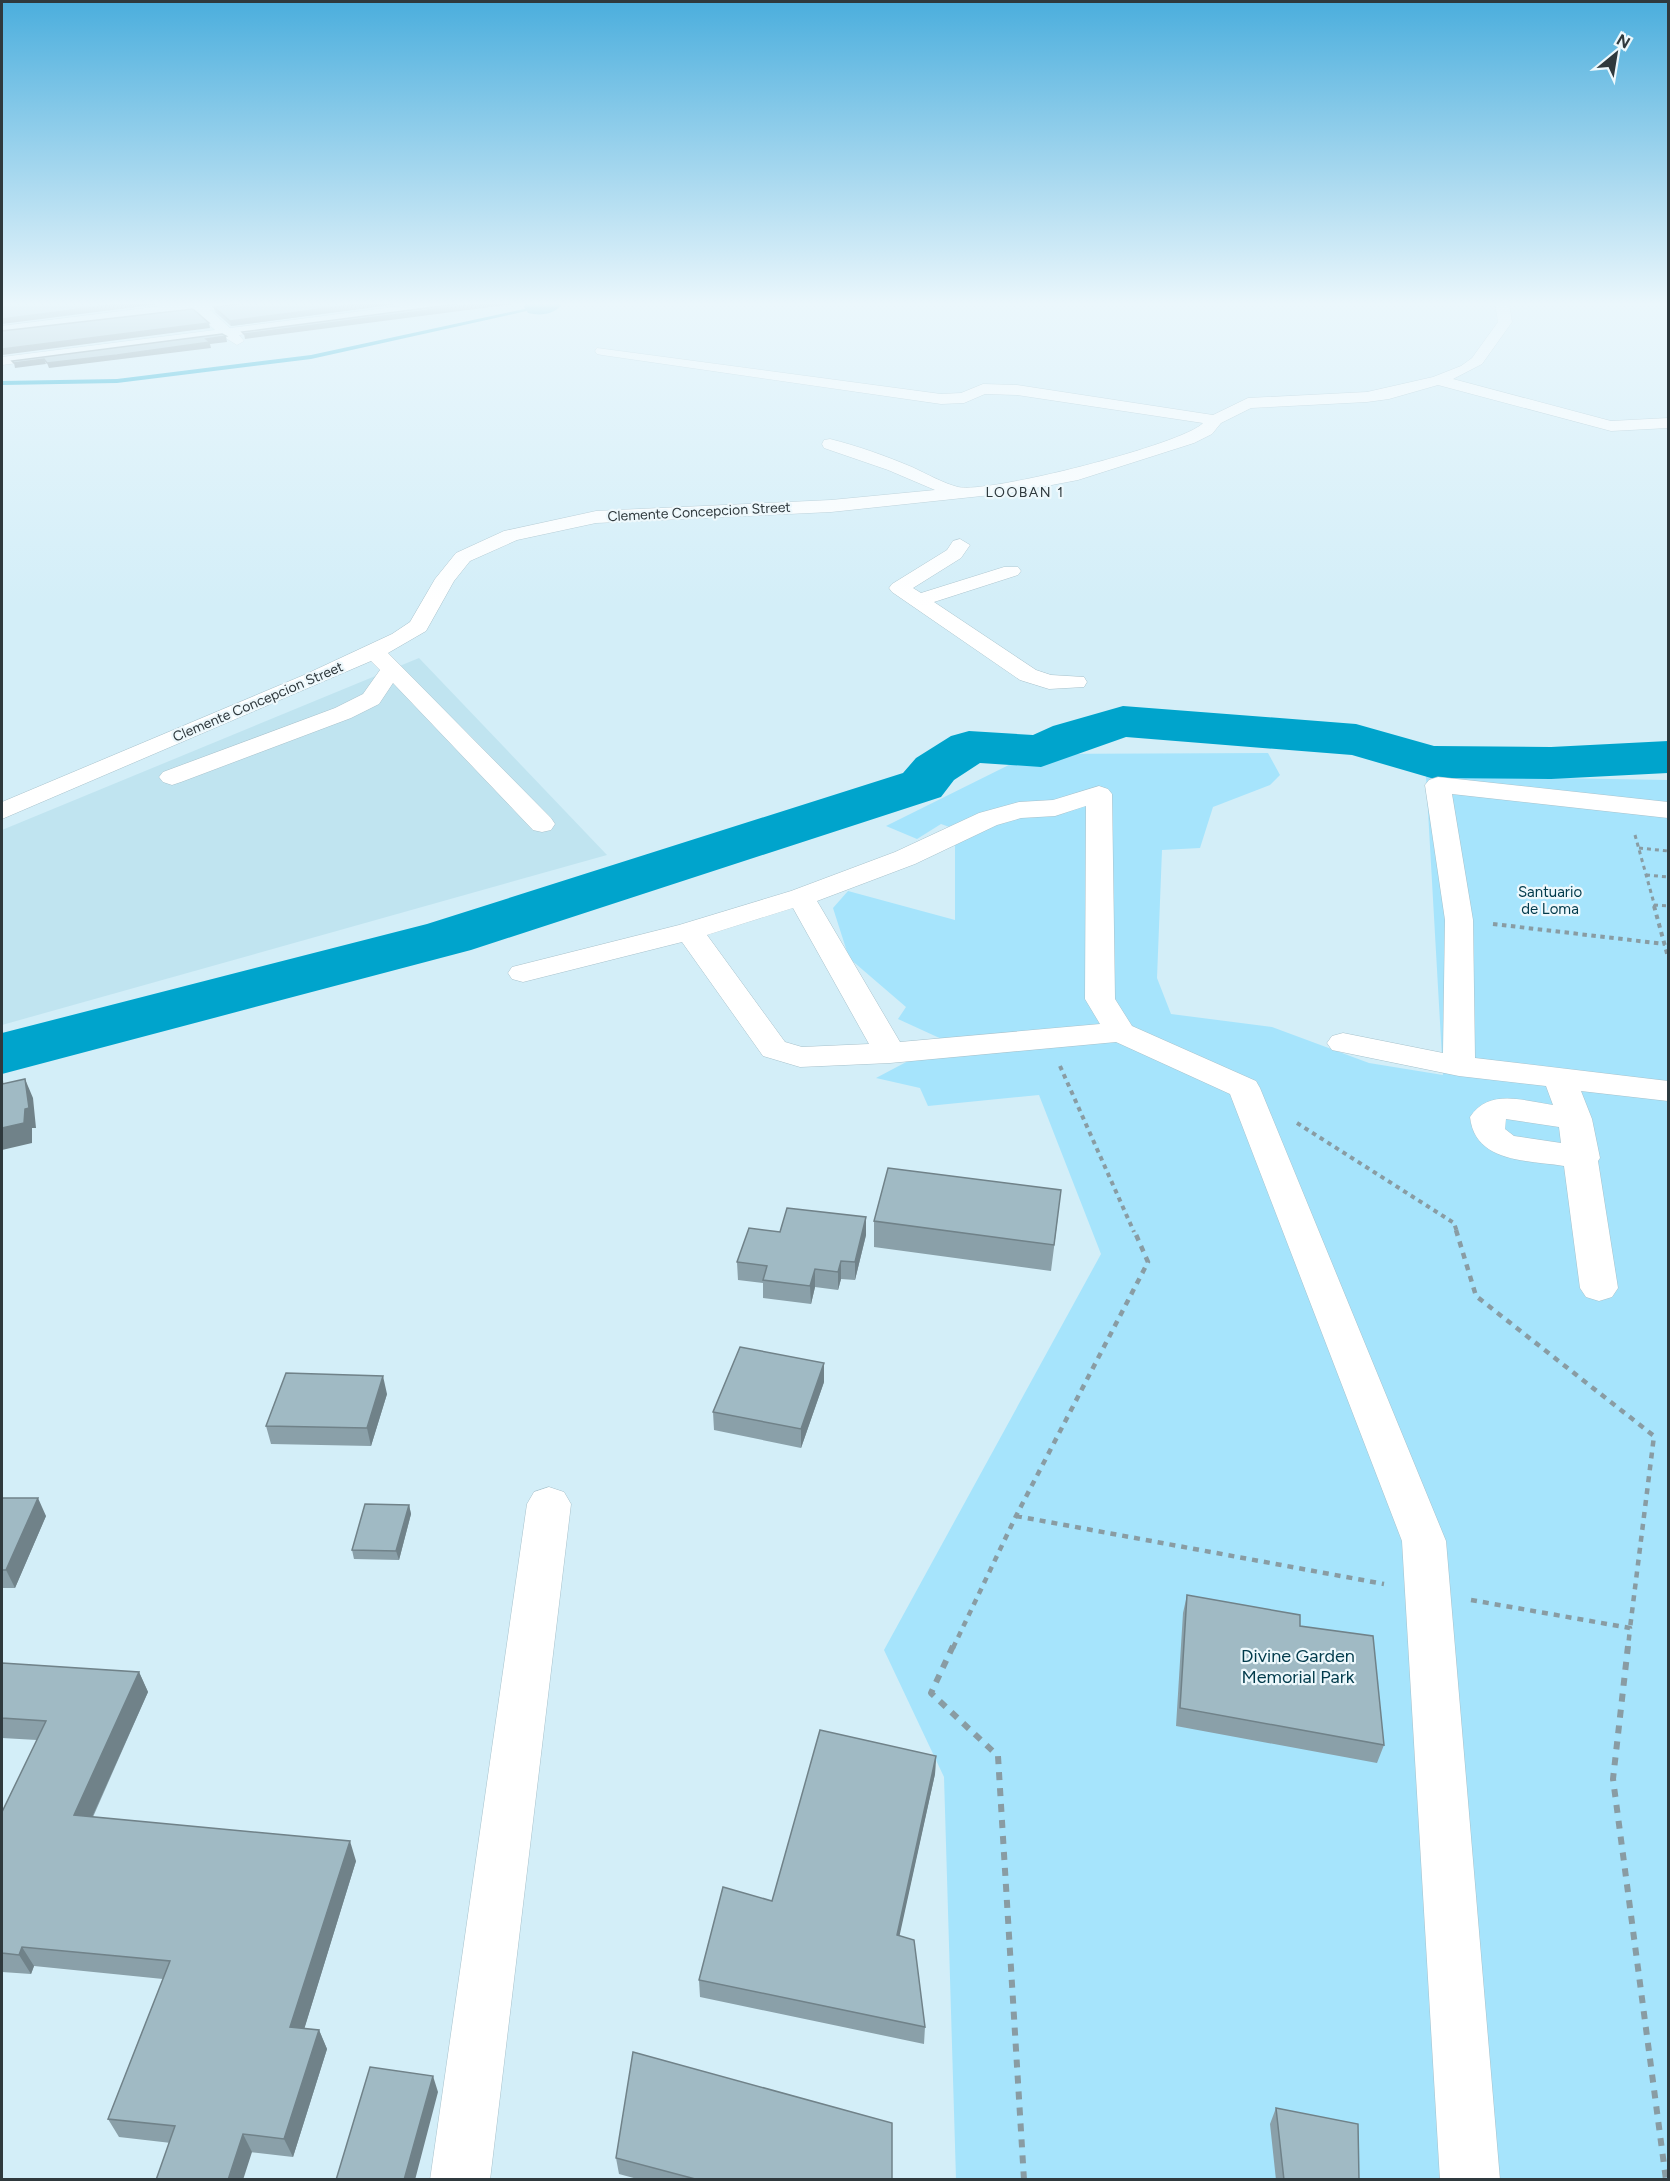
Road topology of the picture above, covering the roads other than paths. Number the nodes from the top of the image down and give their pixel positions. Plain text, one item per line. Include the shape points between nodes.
1 (1115, 405) edge
2 (1245, 405) edge
3 (1529, 405) edge
4 (1215, 420) junction
5 (1668, 423) edge
6 (830, 444) dead end
7 (959, 494) junction
8 (960, 545) dead end
9 (1011, 571) dead end
10 (927, 598) dead end
11 (376, 652) junction
12 (394, 670) junction
13 (1076, 682) dead end
14 (172, 777) dead end
15 (1668, 810) edge
16 (2, 811) edge
17 (542, 824) dead end
18 (801, 897) junction
19 (689, 931) junction
20 (524, 973) dead end
21 (1120, 1032) junction
22 (1343, 1043) dead end
23 (890, 1053) junction
24 (1459, 1066) junction
25 (1559, 1077) junction
26 (1668, 1091) edge
27 (1575, 1119) junction
28 (1583, 1158) junction
29 (1599, 1288) dead end
30 (549, 1504) dead end
31 (460, 2180) edge
32 (1470, 2180) edge

1 - 4 street
2 - 4 street, Clemente Concepcion Street
3 - 5 street via 1611,426
4 - 7 street, Clemente Concepcion Street via 1188,439 1125,461 1061,478
6 - 7 street
7 - 11 street, Clemente Concepcion Street via 831,506 637,514 511,535 463,557 445,579 418,626
8 - 13 street via 954,554 899,588 1028,675 1049,682
9 - 10 street
11 - 12 street
11 - 16 street, Clemente Concepcion Street
12 - 14 street via 371,699 343,713
12 - 17 street
15 - 24 street via 1438,785 1459,920
18 - 19 street
18 - 21 street via 905,858 988,819 1019,810 1055,808 1099,794 1100,999
18 - 23 street
19 - 20 street
19 - 23 street via 774,1049 800,1057
21 - 23 street
21 - 32 street via 1244,1088 1424,1541
22 - 24 street
24 - 25 street
25 - 26 street
25 - 27 street
27 - 28 street
27 - 28 street via 1499,1108 1487,1117 1489,1133 1504,1145
28 - 29 street
30 - 31 street

